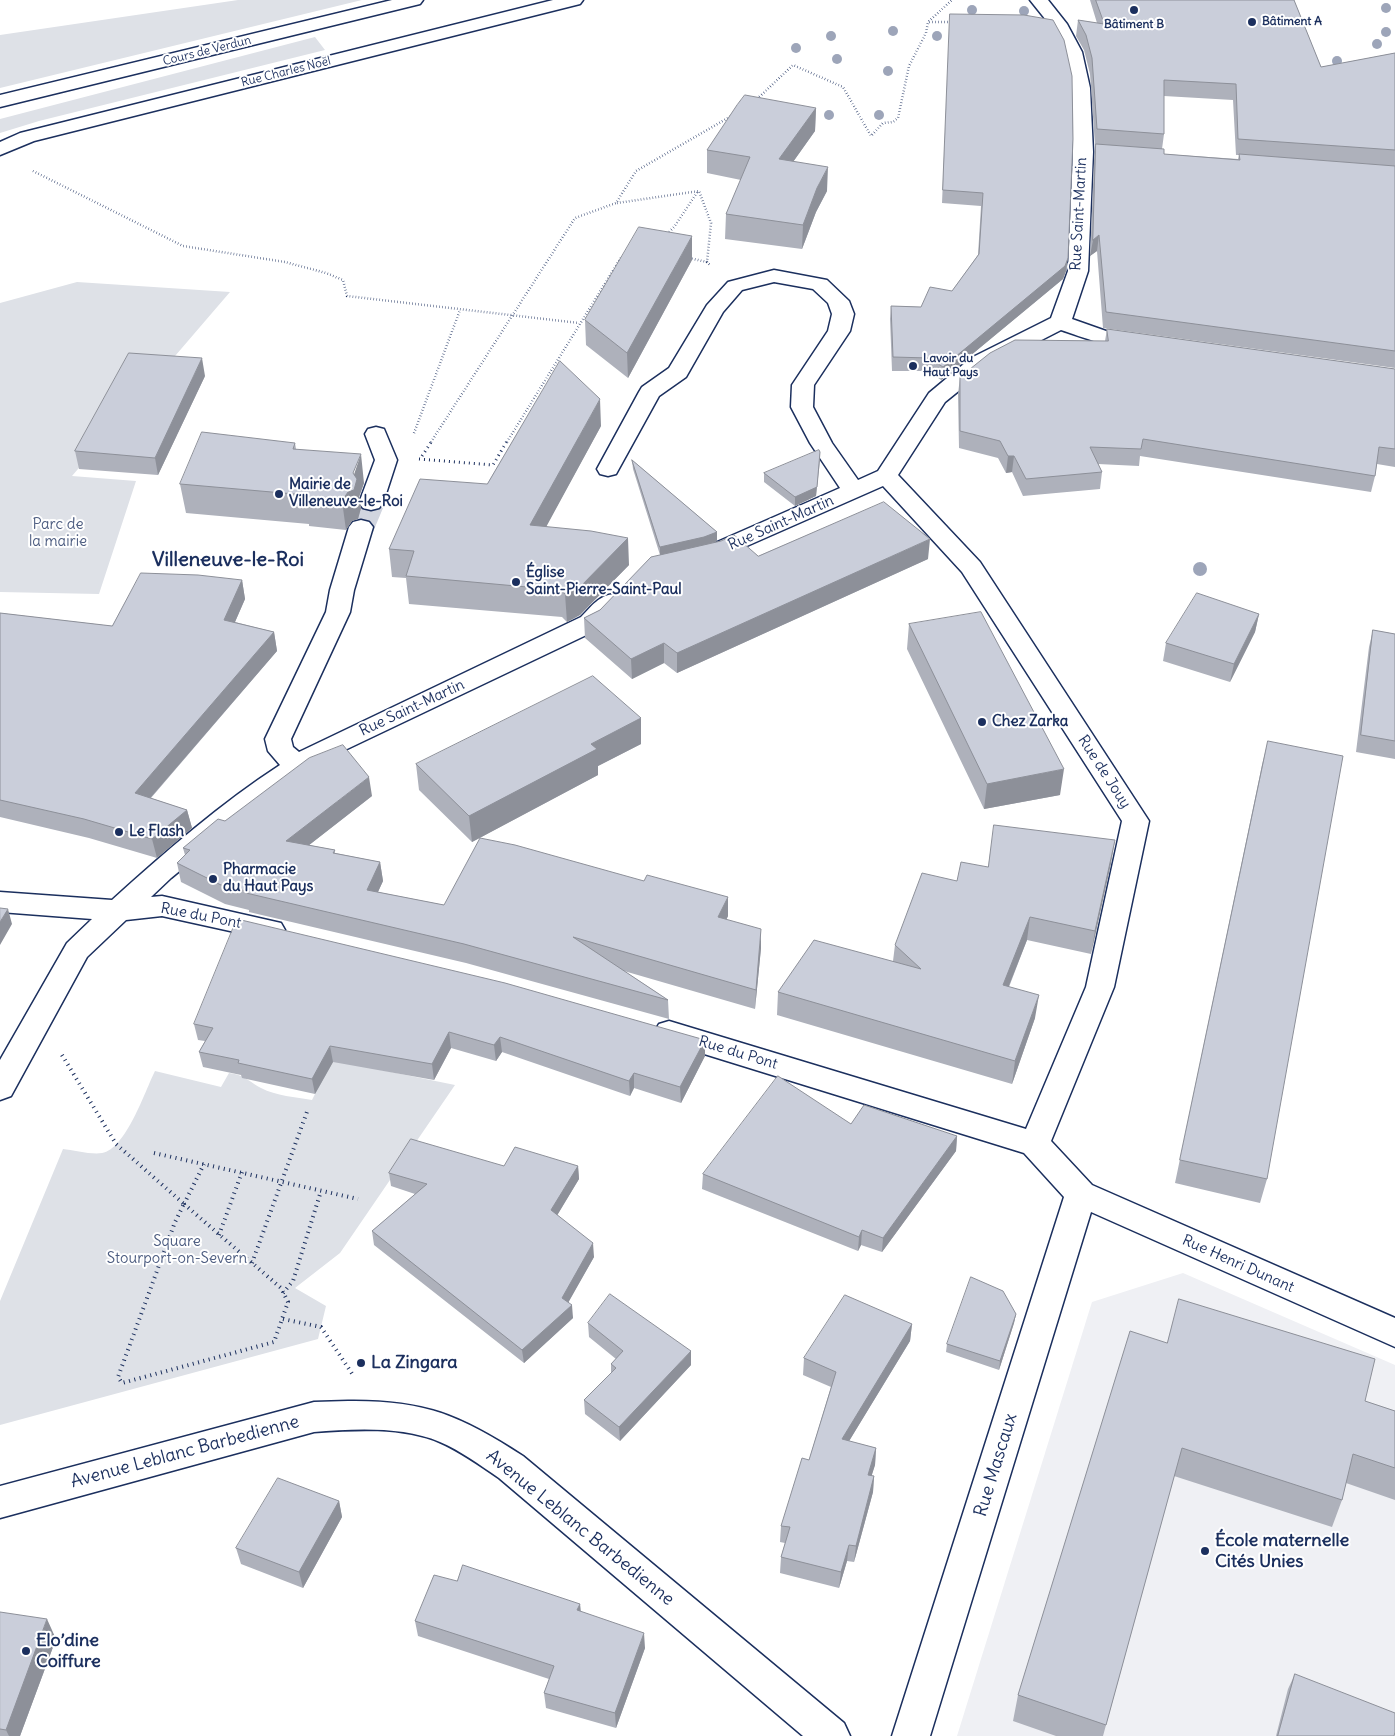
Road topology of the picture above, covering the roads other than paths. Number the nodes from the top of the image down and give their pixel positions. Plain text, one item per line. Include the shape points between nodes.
1 (414, 0) edge
2 (574, 0) edge
3 (1040, 0) edge
4 (0, 101) edge
5 (0, 149) edge
6 (1083, 152) junction
7 (1103, 154) edge
8 (1060, 322) junction
9 (1160, 345) edge
10 (376, 434) dead end
11 (608, 469) dead end
12 (886, 476) junction
13 (854, 491) junction
14 (371, 502) tunnel mouth
15 (361, 527) tunnel mouth
16 (686, 560) edge
17 (629, 583) edge
18 (297, 765) junction
19 (0, 902) edge
20 (116, 911) junction
21 (300, 936) edge
22 (641, 1024) edge
23 (0, 1088) edge
24 (1035, 1144) junction
25 (1081, 1194) junction
26 (1395, 1333) edge
27 (0, 1502) edge
28 (831, 1736) edge
29 (911, 1736) edge

1 - 4 street, Cours de Verdun
2 - 5 street, Rue Charles Noël via 27,137
3 - 6 street, Rue Saint-Martin via 1073,52 1081,88
6 - 7 street
6 - 8 street, Rue Saint-Martin via 1078,271
8 - 9 street via 1102,337
8 - 12 street via 979,363 937,398
10 - 14 street via 395,459
11 - 13 street via 650,392 678,372 714,309 735,286 774,276 820,284 838,302 843,314 839,331 803,385 802,407 821,444
12 - 13 street, Rue Saint-Martin
12 - 24 street, Rue de Jouy via 971,567 1136,821 1100,987
13 - 16 street, Rue Saint-Martin via 712,554
15 - 18 street via 338,612 278,739 281,751
17 - 18 street, Rue Saint-Martin via 590,623
18 - 20 street, Rue Saint-Martin via 258,792
19 - 20 street, Rue du Pont
20 - 21 street, Rue du Pont via 162,906
20 - 23 street, Rue Saint-Martin via 77,950
22 - 24 street, Rue du Pont
24 - 25 street
25 - 26 street, Rue Henri Dunant
25 - 29 street, Rue Mascaux
27 - 28 street, Avenue Leblanc Barbedienne via 314,1417 356,1414 401,1419 450,1431 510,1467

